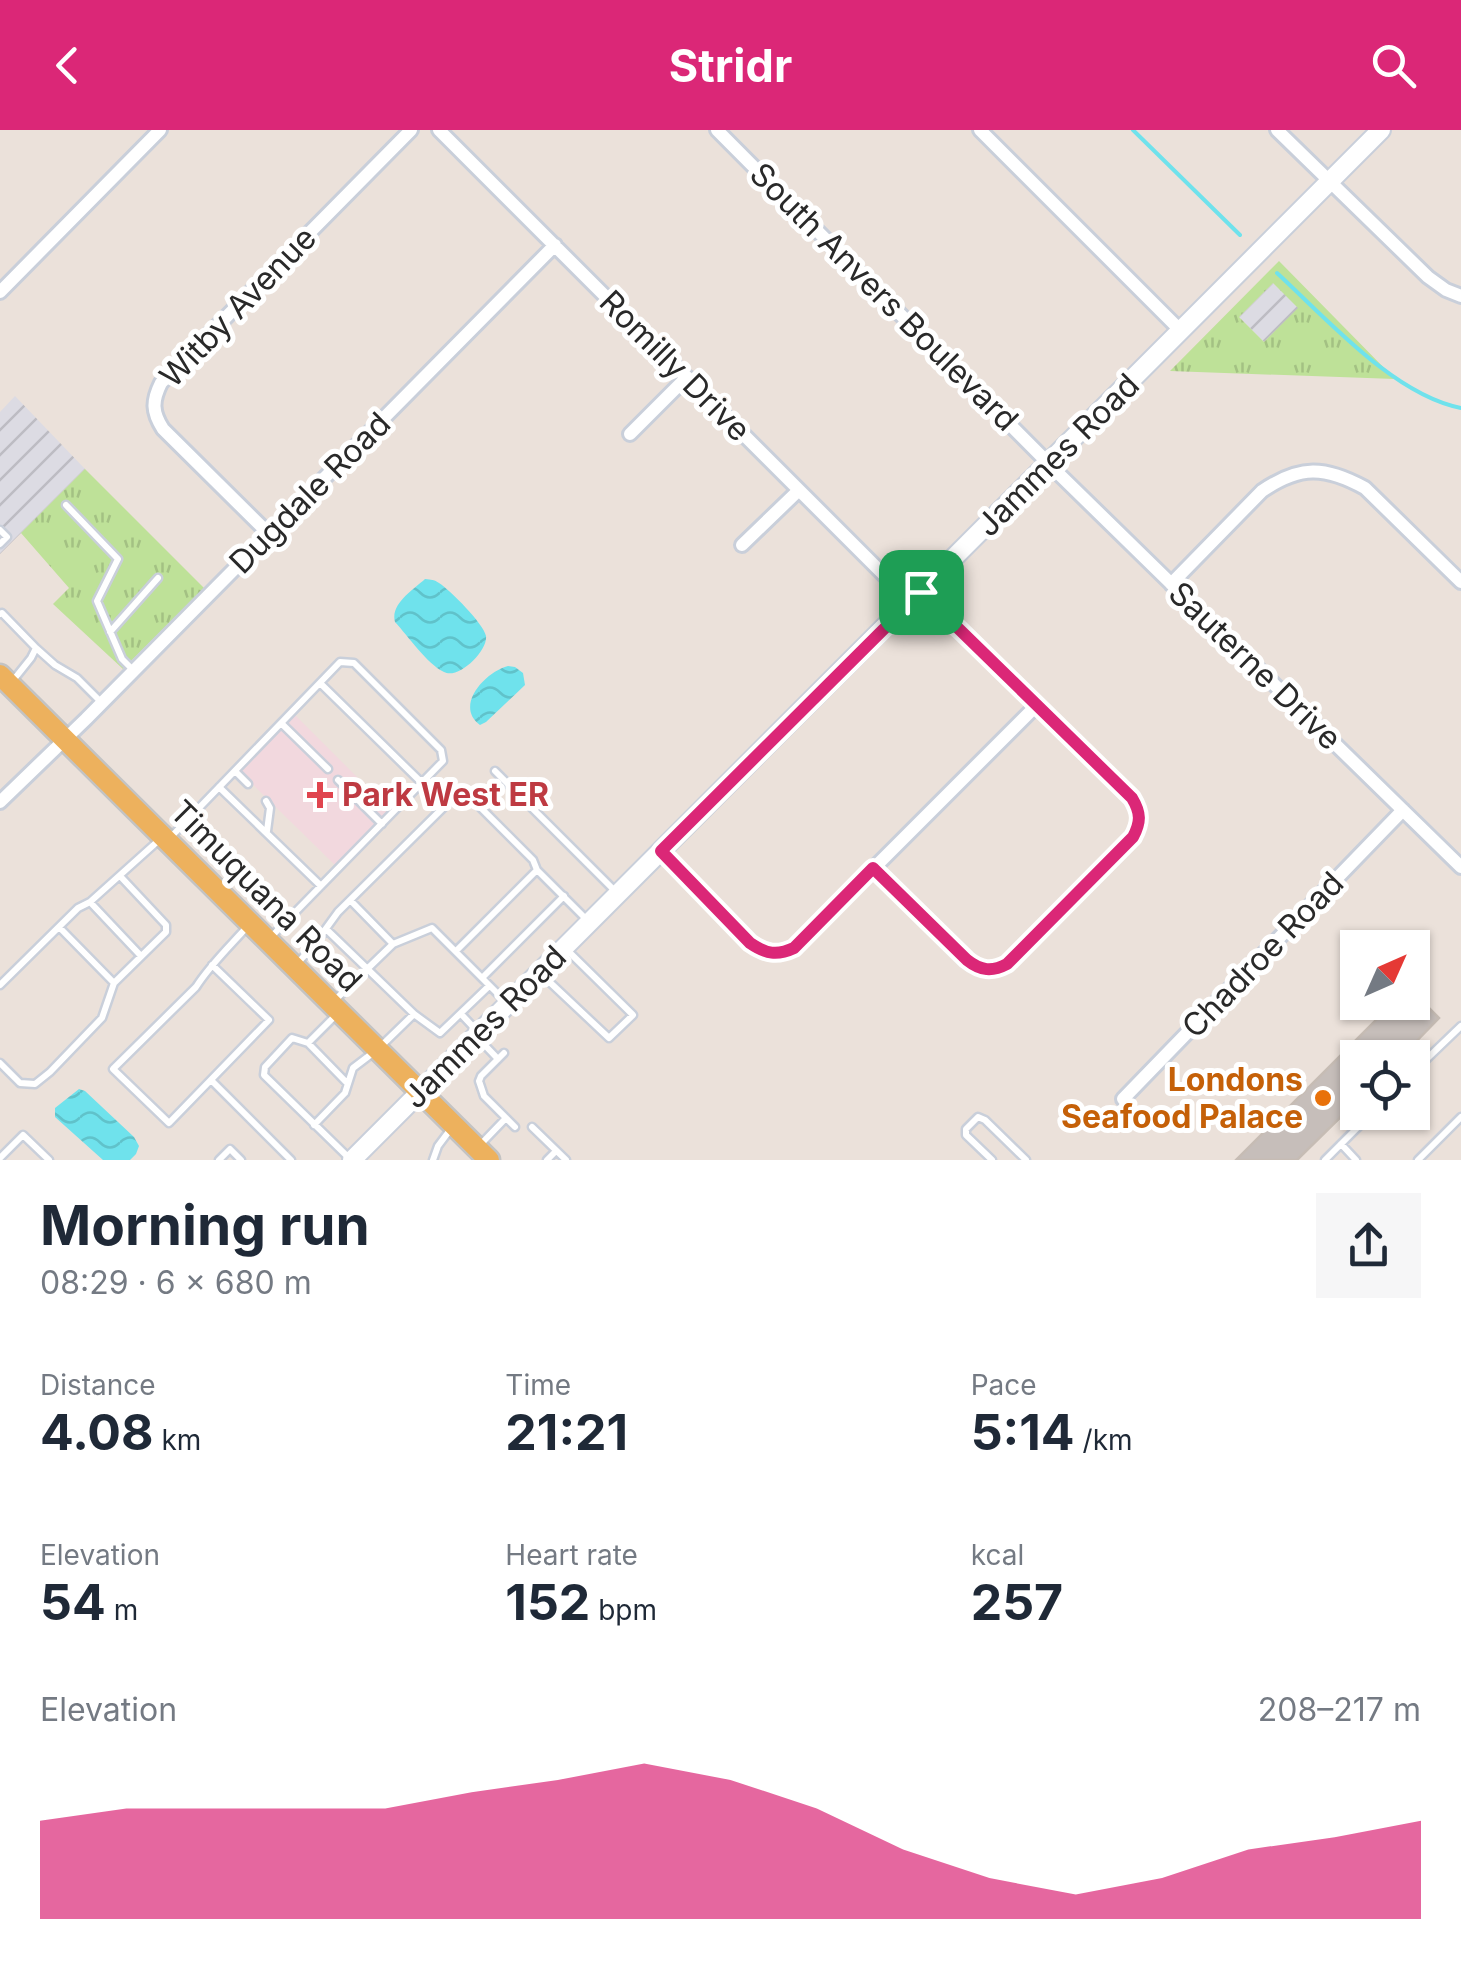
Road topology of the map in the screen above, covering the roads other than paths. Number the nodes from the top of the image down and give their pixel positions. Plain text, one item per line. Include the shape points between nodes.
1 (160, 130) edge
2 (411, 130) edge
3 (439, 130) edge
4 (717, 130) edge
5 (980, 130) edge
6 (1277, 130) edge
7 (1381, 130) edge
8 (1330, 183) junction
9 (555, 245) junction
10 (0, 292) edge
11 (1461, 296) edge
12 (1181, 331) junction
13 (687, 377) junction
14 (630, 434) dead end
15 (1050, 464) junction
16 (799, 490) junction
17 (66, 505) dead end
18 (0, 530) edge
19 (270, 534) junction
20 (0, 544) edge
21 (742, 545) dead end
22 (158, 578) dead end
23 (1461, 582) edge
24 (1171, 584) junction
25 (916, 597) junction
26 (0, 614) edge
27 (110, 632) junction
28 (36, 648) junction
29 (134, 671) junction
30 (5, 680) edge
31 (320, 683) junction
32 (102, 703) junction
33 (1037, 706) junction
34 (282, 723) junction
35 (65, 740) junction
36 (328, 769) dead end
37 (495, 770) dead end
38 (235, 771) junction
39 (338, 780) dead end
40 (248, 784) dead end
41 (422, 784) junction
42 (220, 787) junction
43 (266, 801) dead end
44 (0, 802) edge
45 (1403, 810) junction
46 (382, 824) junction
47 (266, 832) junction
48 (165, 839) junction
49 (661, 851) junction
50 (1461, 867) edge
51 (873, 868) junction
52 (537, 870) junction
53 (120, 876) junction
54 (321, 886) junction
55 (618, 894) junction
56 (564, 896) junction
57 (350, 900) junction
58 (90, 902) junction
59 (590, 922) junction
60 (251, 924) junction
61 (59, 927) junction
62 (326, 929) junction
63 (268, 940) junction
64 (393, 944) junction
65 (564, 948) junction
66 (456, 952) junction
67 (141, 956) junction
68 (212, 964) junction
69 (294, 967) junction
70 (368, 970) junction
71 (540, 973) junction
72 (482, 978) junction
73 (114, 983) junction
74 (0, 985) edge
75 (489, 986) junction
76 (508, 1004) junction
77 (336, 1008) junction
78 (414, 1014) junction
79 (461, 1014) junction
80 (1461, 1026) edge
81 (478, 1035) junction
82 (308, 1044) junction
83 (378, 1050) junction
84 (1430, 1056) edge
85 (0, 1063) edge
86 (211, 1080) junction
87 (348, 1082) junction
88 (420, 1092) junction
89 (1122, 1099) dead end
90 (1461, 1117) edge
91 (506, 1118) junction
92 (314, 1125) junction
93 (454, 1125) junction
94 (515, 1127) dead end
95 (532, 1127) dead end
96 (1355, 1130) edge
97 (1341, 1144) junction
98 (556, 1151) junction
99 (483, 1154) edge
100 (0, 1158) edge
101 (49, 1160) edge
102 (220, 1160) edge
103 (241, 1160) edge
104 (292, 1160) edge
105 (351, 1160) edge
106 (433, 1160) edge
107 (547, 1160) edge
108 (566, 1160) edge
109 (992, 1160) edge
110 (1026, 1160) edge
111 (1325, 1160) edge
112 (1356, 1160) edge
113 (1418, 1160) edge

1 - 10 street
2 - 19 street, Witby Avenue via 160,382 154,396 163,429
3 - 9 street, Romilly Drive
4 - 15 street, South Anvers Boulevard
5 - 12 street
6 - 8 street
7 - 8 street, Jammes Road
8 - 11 street via 1428,277
8 - 12 street, Jammes Road
9 - 13 street, Romilly Drive
9 - 19 street, Dugdale Road
12 - 15 street, Jammes Road
13 - 14 street
13 - 16 street, Romilly Drive
15 - 24 street, Sauterne Drive
15 - 25 street, Jammes Road
16 - 21 street
16 - 25 street, Romilly Drive
17 - 27 lane via 118,559 97,601
18 - 20 lane via 7,537
19 - 29 street, Dugdale Road
22 - 27 lane
23 - 24 street via 1365,488 1311,471 1262,491
24 - 45 street, Sauterne Drive
25 - 33 street, Romilly Drive
25 - 49 street, Jammes Road
26 - 28 lane
27 - 29 lane
28 - 30 lane
28 - 32 lane
29 - 32 street, Dugdale Road
30 - 35 main road, Timuquana Road
31 - 34 lane
31 - 41 lane
31 - 41 lane via 340,662 354,663 441,750 443,761
32 - 35 street, Dugdale Road
33 - 51 street
33 - 51 street, Romilly Drive via 1132,798 1139,826 1007,964 976,967
34 - 36 lane
34 - 38 lane
35 - 44 street, Dugdale Road
35 - 48 main road, Timuquana Road
37 - 55 lane
38 - 40 lane
38 - 42 lane
39 - 46 lane
41 - 46 lane
42 - 47 lane
42 - 48 lane
43 - 47 lane
45 - 50 street, Sauterne Drive
45 - 89 street, Chadroe Road
46 - 54 lane
47 - 54 lane
48 - 53 lane
48 - 60 main road, Timuquana Road
49 - 51 street via 750,943 771,954 794,948
49 - 55 street, Jammes Road
52 - 56 lane
52 - 57 lane via 462,788
52 - 66 lane
53 - 58 lane
53 - 67 lane via 166,925
54 - 63 lane
55 - 59 street, Jammes Road
56 - 59 lane
56 - 72 lane
57 - 62 lane
57 - 64 lane
58 - 61 lane
58 - 67 lane
59 - 65 street, Jammes Road
60 - 63 main road, Timuquana Road
60 - 68 lane
61 - 73 lane
61 - 74 lane
62 - 69 lane
62 - 70 lane
63 - 69 main road, Timuquana Road
64 - 66 lane via 432,928
64 - 70 lane
65 - 71 street, Jammes Road
65 - 71 lane via 633,1015 609,1038
66 - 72 lane
67 - 73 lane
68 - 86 lane via 269,1020
68 - 86 lane via 114,1069 169,1123
69 - 77 main road, Timuquana Road
70 - 77 lane
70 - 78 lane
71 - 76 street, Jammes Road
72 - 75 lane
73 - 85 lane via 102,1018 34,1084 20,1083
75 - 76 lane
75 - 79 lane
76 - 81 street, Jammes Road
77 - 82 lane
77 - 83 main road, Timuquana Road
78 - 79 lane via 440,1033
78 - 83 lane
79 - 81 lane
80 - 84 lane
81 - 88 street, Jammes Road
81 - 91 lane via 501,1056 479,1081
82 - 87 lane
82 - 92 lane via 292,1038 264,1075
83 - 87 lane via 352,1068
83 - 88 main road, Timuquana Road
86 - 104 lane
87 - 92 lane via 345,1094
88 - 93 main road, Timuquana Road
88 - 105 street, Jammes Road
90 - 113 lane
91 - 94 lane
91 - 99 lane
92 - 105 lane
93 - 99 main road, Timuquana Road
93 - 106 lane
95 - 98 lane
96 - 97 lane
97 - 111 lane
97 - 112 lane
98 - 107 lane
98 - 108 lane
100 - 101 lane via 24,1135
102 - 103 lane via 230,1149
109 - 110 lane via 966,1134 978,1117

